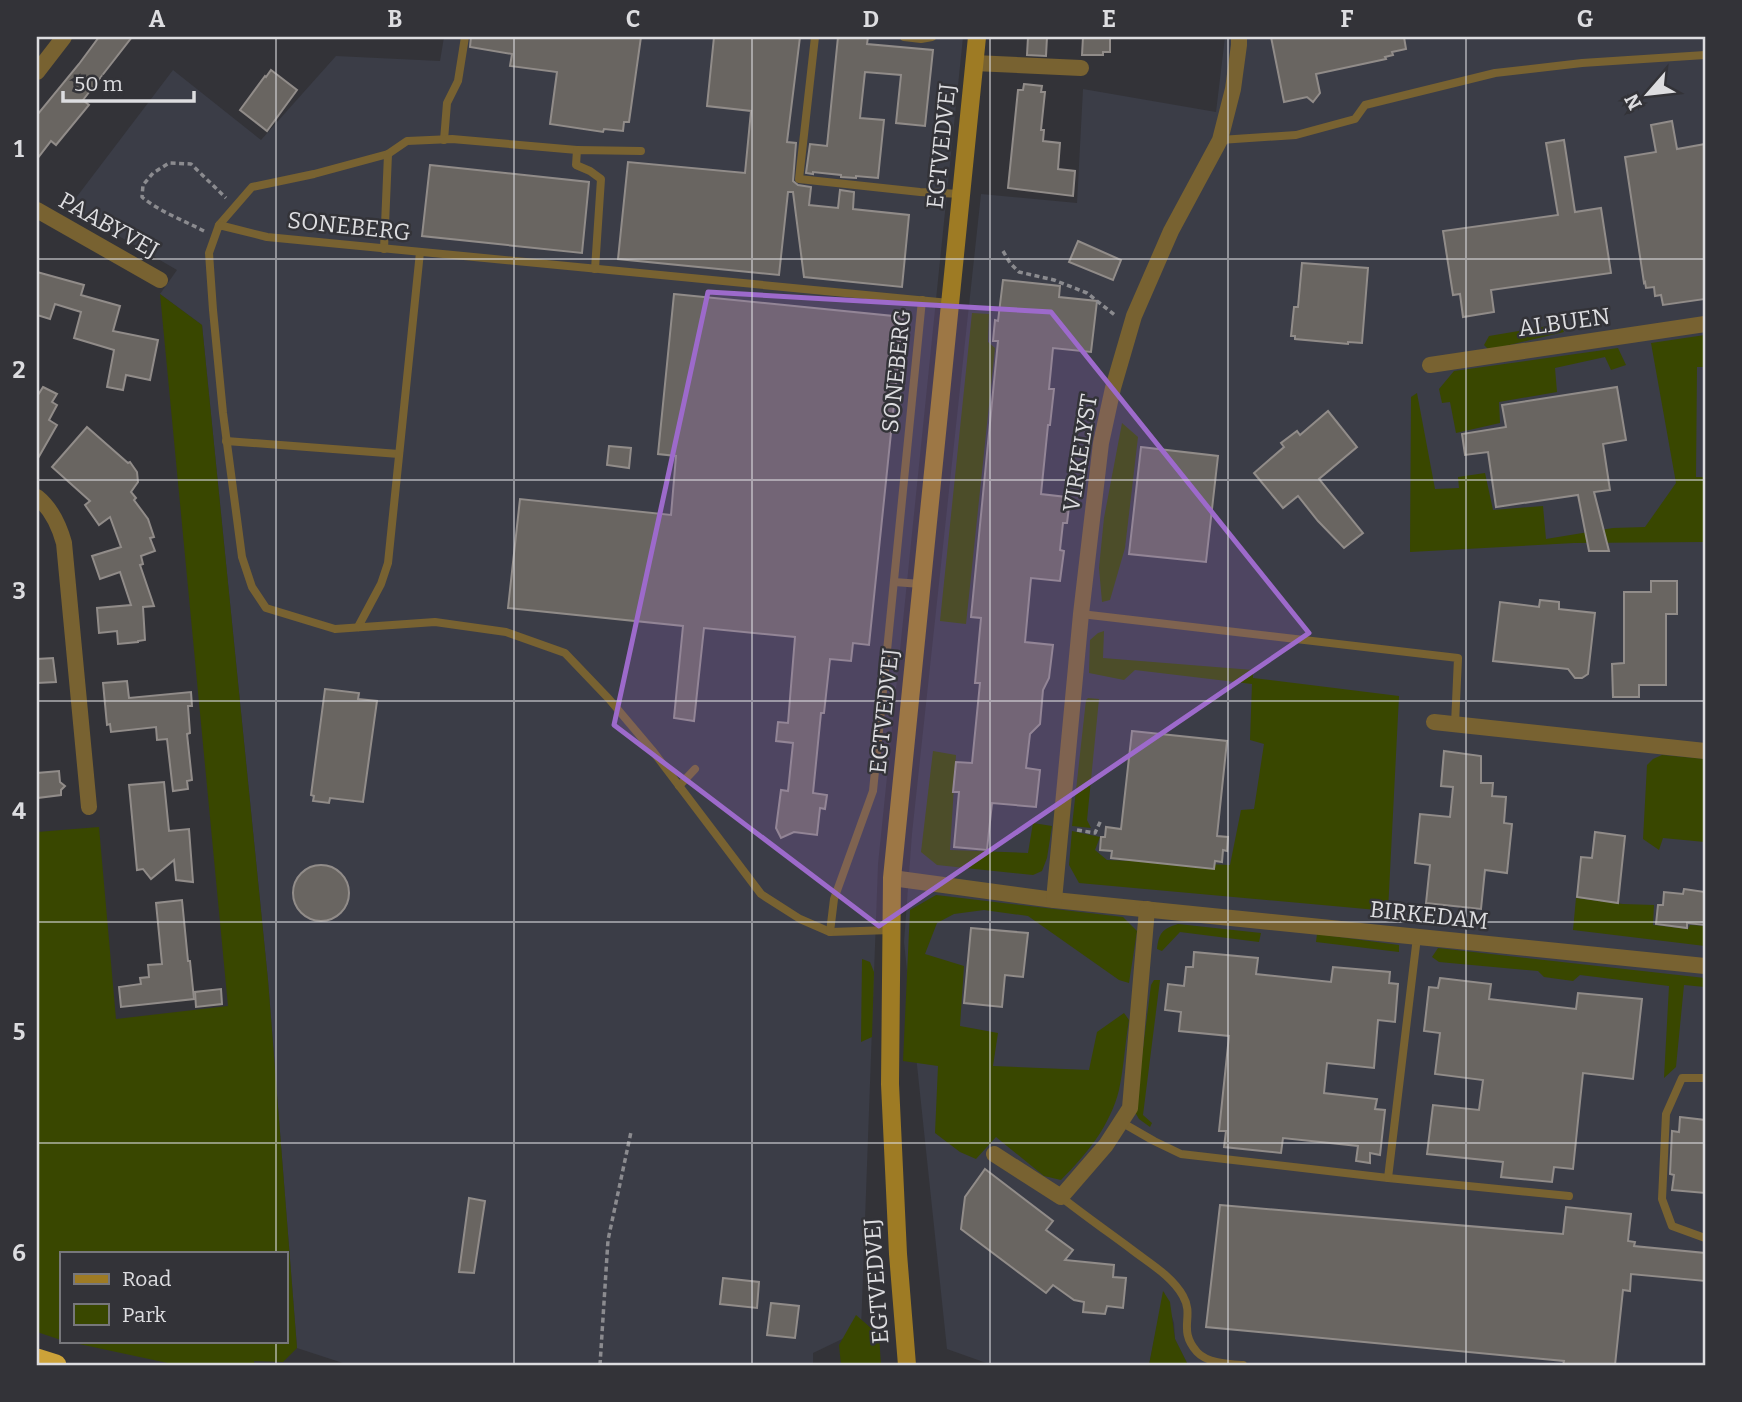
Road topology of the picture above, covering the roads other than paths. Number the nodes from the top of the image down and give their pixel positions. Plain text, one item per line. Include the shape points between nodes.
1 (65, 37) edge
2 (464, 37) edge
3 (815, 37) edge
4 (904, 37) edge
5 (932, 37) edge
6 (977, 37) edge
7 (1238, 37) edge
8 (1705, 55) edge
9 (974, 63) junction
10 (1080, 68) dead end
11 (37, 72) edge
12 (444, 140) junction
13 (1220, 140) junction
14 (577, 150) junction
15 (641, 151) dead end
16 (388, 154) junction
17 (961, 194) junction
18 (37, 211) edge
19 (219, 225) junction
20 (384, 249) junction
21 (420, 252) junction
22 (595, 269) junction
23 (160, 279) dead end
24 (922, 300) junction
25 (949, 303) junction
26 (1705, 324) edge
27 (1430, 365) dead end
28 (226, 441) junction
29 (399, 454) junction
30 (37, 497) edge
31 (894, 582) junction
32 (921, 584) junction
33 (1081, 614) junction
34 (358, 627) junction
35 (1434, 722) dead end
36 (1455, 724) junction
37 (1705, 751) edge
38 (695, 769) dead end
39 (679, 786) junction
40 (89, 807) dead end
41 (892, 878) junction
42 (1054, 900) junction
43 (1147, 909) junction
44 (891, 930) junction
45 (830, 932) junction
46 (1417, 936) junction
47 (1705, 966) edge
48 (1705, 1079) edge
49 (1121, 1122) junction
50 (994, 1154) dead end
51 (1388, 1178) junction
52 (1569, 1196) dead end
53 (1061, 1197) junction
54 (1705, 1238) edge
55 (37, 1359) edge
56 (56, 1365) edge
57 (907, 1365) edge
58 (1242, 1365) edge

1 - 11 street
2 - 12 lane via 458,81 447,103
3 - 17 lane via 799,180
4 - 5 lane
6 - 9 street, EGTVEDVEJ
7 - 13 street, VIRKELYST via 1233,89
8 - 13 lane via 1495,73 1365,104 1355,119 1296,135
9 - 10 street, EGTVEDVEJ
9 - 17 street, EGTVEDVEJ
12 - 14 lane
12 - 16 lane via 407,141
13 - 33 street, VIRKELYST via 1171,231 1130,330 1101,443
14 - 15 lane
14 - 22 lane via 576,165 601,179
16 - 19 lane via 252,187
16 - 20 lane
17 - 25 street, EGTVEDVEJ
18 - 23 street, PAABYVEJ
19 - 20 lane, SONEBERG via 267,237
19 - 28 lane via 209,253
20 - 21 lane, SONEBERG
21 - 22 lane, SONEBERG
21 - 29 lane
22 - 24 lane, SONEBERG
24 - 25 lane
24 - 31 lane, SONEBERG
25 - 32 street, EGTVEDVEJ
26 - 27 street, ALBUEN
28 - 29 lane
28 - 34 lane via 242,557 252,587 266,608 335,629
29 - 34 lane via 387,563
30 - 40 street via 51,512 64,543
31 - 32 lane
31 - 45 lane, SONEBERG via 873,791 834,899
32 - 41 street, EGTVEDVEJ
33 - 36 lane via 1458,658
33 - 42 street, VIRKELYST
34 - 39 lane via 435,622 506,632 565,653
35 - 36 street
36 - 37 street
38 - 39 lane
39 - 45 lane via 761,894
41 - 42 street, BIRKEDAM
41 - 44 street, EGTVEDVEJ
42 - 43 street, BIRKEDAM
43 - 46 street, BIRKEDAM
43 - 49 street via 1130,1108
44 - 45 lane
44 - 57 street, EGTVEDVEJ via 890,1084
46 - 47 street, BIRKEDAM
46 - 51 lane
48 - 54 lane via 1682,1078 1666,1114 1662,1199 1672,1226
49 - 51 lane via 1181,1154
49 - 53 street
50 - 53 street
51 - 52 lane
53 - 58 lane via 1177,1288 1189,1309 1185,1327 1189,1340 1199,1354
55 - 56 highway

